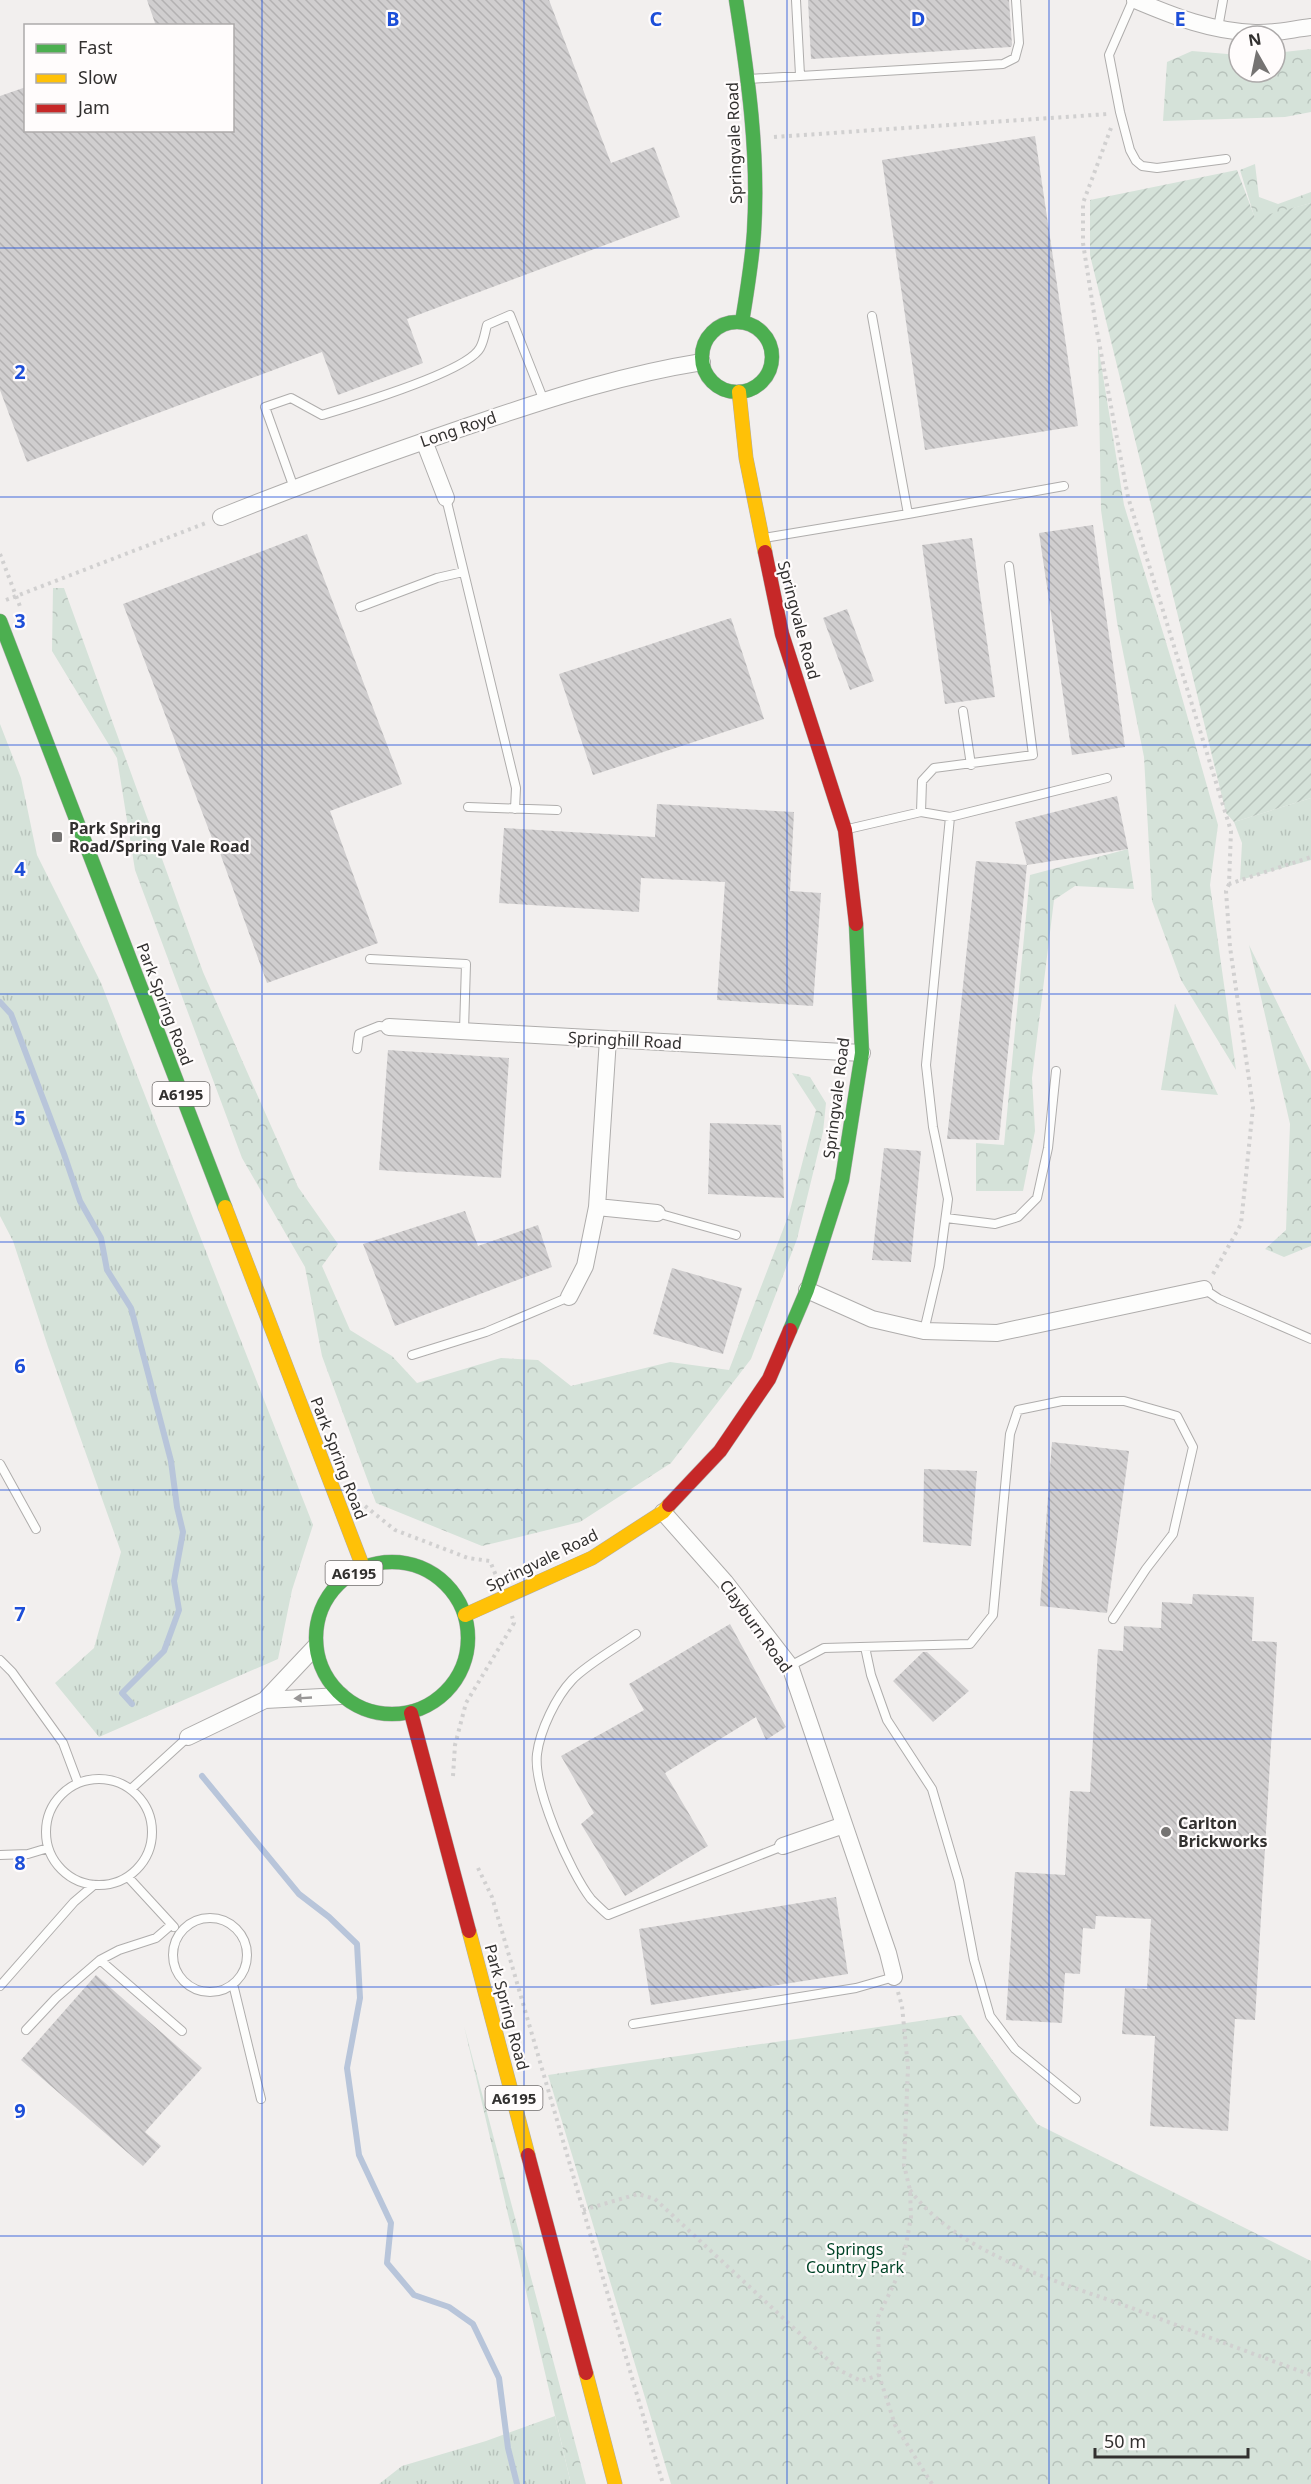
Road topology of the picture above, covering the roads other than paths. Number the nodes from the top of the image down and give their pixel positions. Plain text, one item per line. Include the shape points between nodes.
1 (736, 0) edge
2 (796, 0) edge
3 (1016, 0) edge
4 (1134, 0) edge
5 (1223, 0) edge
6 (1311, 27) edge
7 (1218, 28) junction
8 (800, 75) junction
9 (749, 79) junction
10 (1226, 159) dead end
11 (872, 316) dead end
12 (742, 322) junction
13 (702, 363) junction
14 (740, 392) junction
15 (544, 400) junction
16 (424, 441) junction
17 (1064, 486) dead end
18 (294, 488) junction
19 (446, 498) joint
20 (908, 514) junction
21 (221, 517) road end
22 (761, 539) junction
23 (1009, 566) dead end
24 (463, 572) junction
25 (360, 607) dead end
26 (0, 621) edge
27 (963, 711) dead end
28 (971, 765) junction
29 (1107, 778) dead end
30 (468, 807) dead end
31 (515, 809) junction
32 (557, 810) dead end
33 (921, 812) junction
34 (950, 817) junction
35 (845, 830) junction
36 (370, 959) dead end
37 (389, 1027) joint
38 (464, 1030) junction
39 (608, 1039) junction
40 (357, 1049) dead end
41 (862, 1053) junction
42 (1056, 1071) dead end
43 (597, 1207) junction
44 (657, 1213) joint
45 (946, 1218) junction
46 (736, 1235) dead end
47 (1204, 1289) joint
48 (807, 1290) junction
49 (569, 1297) joint
50 (924, 1331) junction
51 (1311, 1339) edge
52 (412, 1355) dead end
53 (0, 1464) edge
54 (663, 1512) junction
55 (36, 1529) dead end
56 (363, 1567) junction
57 (465, 1615) junction
58 (1113, 1619) dead end
59 (636, 1634) dead end
60 (315, 1647) junction
61 (865, 1647) junction
62 (0, 1660) edge
63 (790, 1666) junction
64 (341, 1696) junction
65 (265, 1700) junction
66 (411, 1713) junction
67 (188, 1737) joint
68 (78, 1782) junction
69 (131, 1789) junction
70 (844, 1825) junction
71 (783, 1846) joint
72 (48, 1848) junction
73 (0, 1855) edge
74 (128, 1877) junction
75 (94, 1885) junction
76 (171, 1925) junction
77 (181, 1932) junction
78 (100, 1960) junction
79 (894, 1977) joint
80 (232, 1984) junction
81 (0, 1986) edge
82 (633, 2024) dead end
83 (26, 2030) dead end
84 (182, 2031) dead end
85 (261, 2099) dead end
86 (1076, 2099) dead end
87 (615, 2484) edge

1 - 9 main road, Springvale Road
2 - 8 lane
3 - 8 lane via 1019,44 1015,58 1004,64
4 - 7 street via 1182,20
4 - 10 lane via 1109,55 1120,112 1136,161 1157,168
5 - 7 lane
6 - 7 street via 1257,33
8 - 9 lane
9 - 12 main road, Springvale Road via 755,181 752,263
11 - 20 lane
12 - 13 main road via 723,324 708,336 701,353
12 - 14 main road via 752,325 766,338 772,358 765,377
13 - 14 main road via 711,381
13 - 15 street, Long Royd via 658,369
14 - 22 main road, Springvale Road via 746,458
15 - 16 street, Long Royd
15 - 18 lane via 510,315 487,325 480,349 465,362 378,399 322,415 291,398 265,407
16 - 18 street, Long Royd
16 - 19 street
17 - 20 lane
18 - 21 street, Long Royd
19 - 24 lane
20 - 22 lane
22 - 35 main road, Springvale Road via 782,634
23 - 28 lane via 1033,756
24 - 25 lane
24 - 31 lane via 516,788
26 - 56 main road, Park Spring Road / A6195
27 - 28 lane
28 - 33 lane via 934,768 922,781
29 - 34 lane
30 - 31 lane
31 - 32 lane
33 - 34 lane
33 - 35 lane
34 - 45 lane via 926,1065 933,1127 948,1199
35 - 41 main road, Springvale Road via 859,958
36 - 38 lane via 466,963
37 - 38 street, Springhill Road
37 - 40 lane via 379,1026 359,1034
38 - 39 street, Springhill Road
39 - 41 street, Springhill Road
39 - 43 street
41 - 48 main road, Springvale Road via 842,1180
42 - 45 lane via 1048,1148 1037,1198 1018,1217 995,1224
43 - 44 street
43 - 49 street via 585,1266
44 - 46 lane
45 - 50 lane
47 - 50 street via 997,1333
47 - 51 lane
48 - 50 street via 872,1319
48 - 54 main road, Springvale Road via 769,1379 720,1451
49 - 52 lane via 486,1332
53 - 55 lane
54 - 57 main road, Springvale Road via 592,1558
54 - 63 street, Clayburn Road via 725,1582
56 - 57 main road, A6195 via 384,1562 424,1569 442,1580
56 - 60 main road, A6195 via 342,1580 326,1599 316,1622
57 - 66 main road, A6195 via 468,1646 459,1676 447,1692
58 - 61 lane via 1173,1534 1193,1448 1177,1416 1125,1401 1062,1401 1018,1410 1010,1434 993,1614 970,1644
59 - 71 lane via 573,1679 548,1716 537,1754 550,1817 591,1898 608,1915
60 - 64 main road, A6195 via 328,1682
60 - 65 street
61 - 63 lane via 824,1648
61 - 86 lane via 887,1720 932,1789 959,1881 974,1960 990,2016 1015,2049
62 - 68 lane via 63,1743
63 - 70 street, Clayburn Road
64 -> 65 street
64 - 66 main road, A6195 via 374,1713
65 - 67 street
66 - 87 main road, Park Spring Road / A6195
67 - 69 lane
68 - 69 lane via 114,1781
68 - 72 lane via 62,1793 51,1810 46,1829
69 - 74 lane via 143,1801 153,1833 141,1866
70 - 71 street
70 - 79 street, Clayburn Road
72 - 73 lane via 28,1854
72 - 75 lane via 66,1874
74 - 75 lane via 112,1884
74 - 76 lane
75 - 81 lane via 74,1902
76 - 77 lane
76 - 78 lane via 156,1938
77 - 80 lane via 174,1957 184,1981 208,1992
77 - 80 lane via 189,1924 211,1918 232,1925 240,1933 245,1943 246,1966
78 - 83 lane
78 - 84 lane
79 - 82 lane via 856,1988
80 - 85 lane

